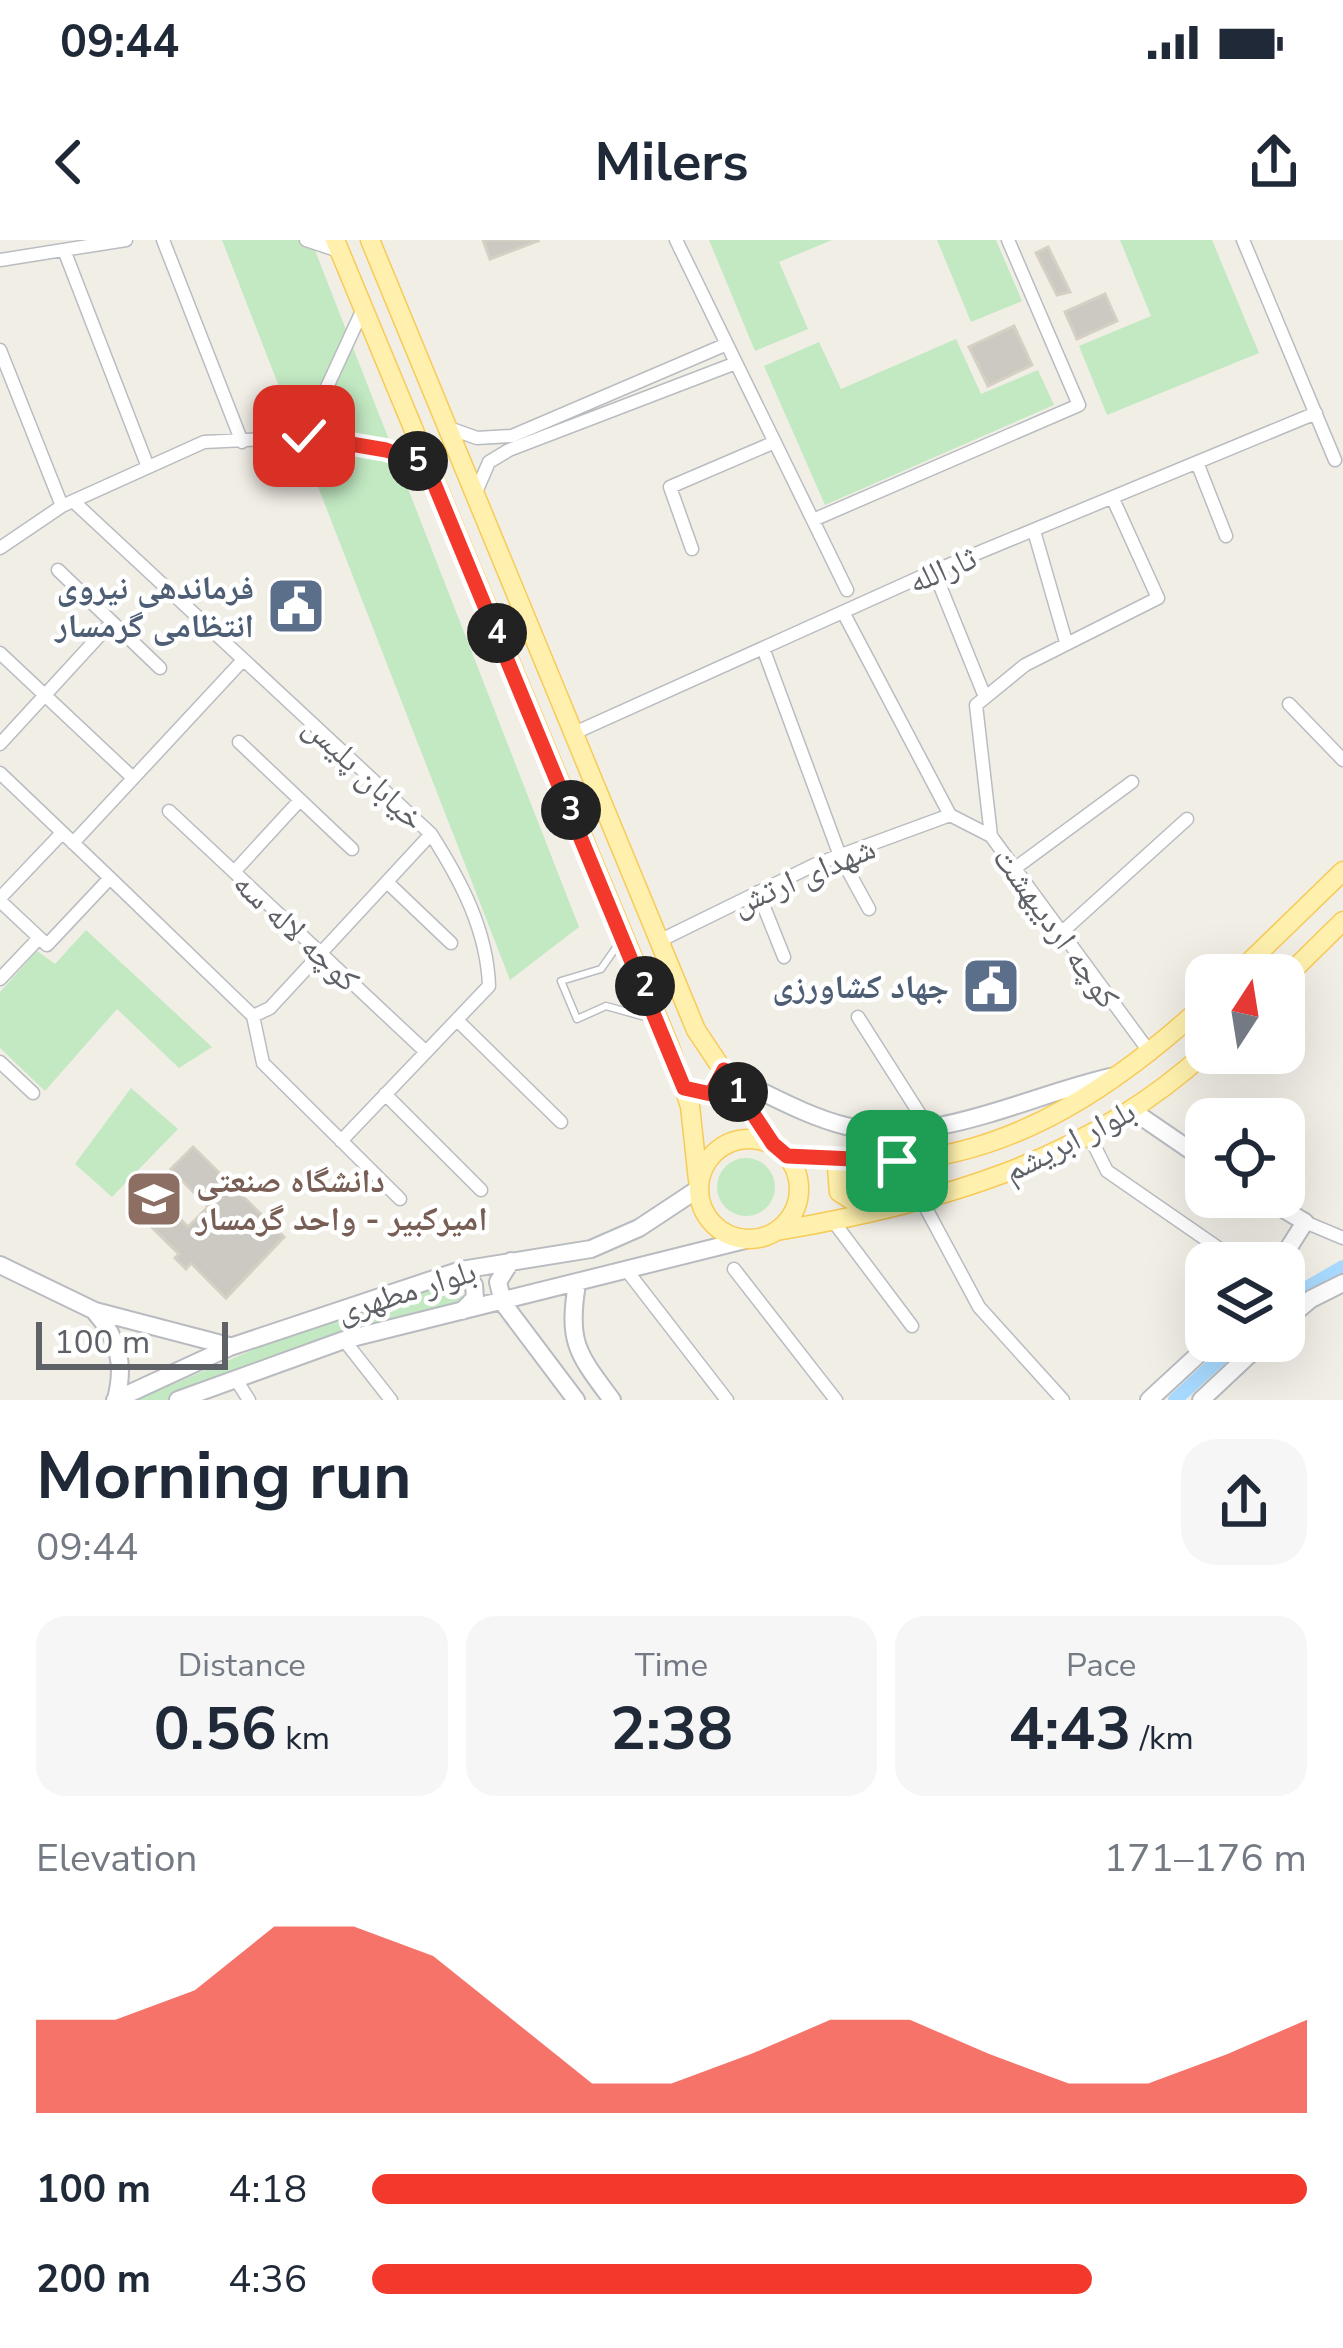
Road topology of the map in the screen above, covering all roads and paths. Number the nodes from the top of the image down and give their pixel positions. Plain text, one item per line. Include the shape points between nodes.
1 (14, 240) edge
2 (126, 240) edge
3 (164, 240) edge
4 (306, 240) edge
5 (370, 240) edge
6 (676, 240) edge
7 (1008, 240) edge
8 (1243, 240) edge
9 (338, 246) edge
10 (64, 250) junction
11 (24, 257) junction
12 (0, 260) edge
13 (363, 309) junction
14 (727, 344) junction
15 (0, 350) edge
16 (736, 363) junction
17 (1316, 413) junction
18 (443, 424) junction
19 (548, 427) junction
20 (304, 436) junction
21 (242, 442) junction
22 (775, 442) junction
23 (1335, 460) dead end
24 (426, 464) junction
25 (1198, 465) junction
26 (148, 467) junction
27 (474, 499) junction
28 (1113, 499) junction
29 (67, 503) junction
30 (813, 520) junction
31 (1034, 531) junction
32 (1226, 536) dead end
33 (0, 548) edge
34 (692, 549) dead end
35 (58, 570) dead end
36 (934, 571) junction
37 (847, 590) dead end
38 (843, 612) junction
39 (112, 622) junction
40 (1066, 642) junction
41 (763, 648) junction
42 (0, 653) edge
43 (244, 660) junction
44 (160, 668) dead end
45 (45, 695) junction
46 (985, 697) junction
47 (1289, 704) dead end
48 (572, 734) junction
49 (238, 742) dead end
50 (0, 744) edge
51 (1343, 760) edge
52 (0, 773) edge
53 (133, 778) junction
54 (1132, 782) dead end
55 (300, 800) junction
56 (169, 811) dead end
57 (950, 815) junction
58 (1187, 819) dead end
59 (431, 834) junction
60 (991, 836) junction
61 (67, 838) junction
62 (352, 849) dead end
63 (840, 856) junction
64 (1014, 869) junction
65 (1343, 871) edge
66 (234, 872) junction
67 (110, 878) junction
68 (387, 882) junction
69 (758, 892) junction
70 (0, 899) edge
71 (868, 909) dead end
72 (1343, 921) edge
73 (1061, 933) junction
74 (624, 936) junction
75 (39, 938) junction
76 (659, 941) junction
77 (451, 943) dead end
78 (321, 953) junction
79 (1258, 954) edge
80 (784, 957) dead end
81 (1305, 958) edge
82 (0, 979) edge
83 (254, 1016) junction
84 (858, 1017) dead end
85 (457, 1020) junction
86 (659, 1021) junction
87 (1185, 1022) edge
88 (426, 1052) junction
89 (1150, 1054) junction
90 (0, 1062) edge
91 (1185, 1069) edge
92 (725, 1072) junction
93 (1116, 1076) junction
94 (684, 1088) junction
95 (33, 1093) dead end
96 (386, 1094) junction
97 (1133, 1111) junction
98 (561, 1122) dead end
99 (928, 1127) junction
100 (1090, 1137) junction
101 (341, 1141) junction
102 (1185, 1147) edge
103 (780, 1150) junction
104 (844, 1159) junction
105 (698, 1185) junction
106 (482, 1190) dead end
107 (400, 1199) dead end
108 (922, 1199) junction
109 (871, 1211) junction
110 (1297, 1218) edge
111 (832, 1221) junction
112 (1304, 1222) junction
113 (777, 1231) junction
114 (1343, 1238) edge
115 (745, 1240) junction
116 (1209, 1242) edge
117 (1292, 1242) edge
118 (511, 1261) junction
119 (0, 1265) edge
120 (734, 1269) dead end
121 (461, 1270) junction
122 (628, 1272) junction
123 (1343, 1282) edge
124 (577, 1285) junction
125 (503, 1303) junction
126 (1305, 1304) edge
127 (95, 1311) junction
128 (461, 1312) junction
129 (912, 1326) dead end
130 (344, 1340) junction
131 (230, 1347) junction
132 (1190, 1362) edge
133 (1242, 1362) edge
134 (235, 1378) junction
135 (115, 1400) edge
136 (178, 1400) edge
137 (249, 1400) edge
138 (392, 1400) edge
139 (577, 1400) edge
140 (612, 1400) edge
141 (727, 1400) edge
142 (836, 1400) edge
143 (1064, 1400) edge
144 (1149, 1400) edge
145 (1201, 1400) edge

1 - 11 street
2 - 10 street
3 - 21 street
4 - 9 street
5 - 18 main road
6 - 14 street
7 - 30 street via 1079,405
8 - 17 street
9 - 13 main road
10 - 11 street
10 - 26 street
11 - 12 street
13 - 20 street
13 - 24 main road
14 - 16 street
14 - 19 street
15 - 29 street
16 - 19 street
16 - 22 street
17 - 23 street
17 - 25 street, ثارالله
18 - 19 street via 488,439
18 - 27 main road
19 - 27 street via 489,462
20 - 21 street
20 - 24 street
21 - 26 street via 204,442
22 - 30 street
22 - 34 street via 670,487
24 - 74 main road
25 - 28 street, ثارالله
25 - 32 street
26 - 29 street
27 - 48 main road
28 - 31 street, ثارالله
28 - 40 street via 1158,598
29 - 33 street
29 - 43 street, خیابان پلیس
30 - 37 street
31 - 36 street, ثارالله
31 - 40 street
35 - 39 street
36 - 38 street, ثارالله
36 - 46 street
38 - 41 street, ثارالله
38 - 57 street
39 - 44 street
39 - 45 street
40 - 46 street
41 - 48 street, ثارالله
41 - 63 street
42 - 45 street
43 - 53 street
43 - 59 street, خیابان پلیس
45 - 50 street
45 - 53 street
46 - 60 street via 976,705
47 - 51 street
48 - 76 main road
49 - 55 street
52 - 61 street
53 - 61 street
54 - 64 street
55 - 62 street
55 - 66 street
56 - 66 street, کوچه لاله سه
57 - 60 street, کوچه اردیبهشت
57 - 63 street, شهدای ارتش
58 - 73 street
59 - 68 street
59 - 85 street, خیابان پلیس via 460,880 488,957 489,986
60 - 64 street, کوچه اردیبهشت
61 - 67 street
61 - 70 street
63 - 69 street, شهدای ارتش
63 - 71 street
64 - 73 street, کوچه اردیبهشت
65 - 79 main road
66 - 78 street, کوچه لاله سه
67 - 75 street via 46,945
67 - 83 street
68 - 77 street
68 - 78 street
69 - 76 street, شهدای ارتش
69 - 80 street
70 - 75 street
72 - 81 main road
73 - 89 street, کوچه اردیبهشت
74 - 86 main road
74 - 86 lane via 601,969 561,981 566,1000 577,1019 607,1006
75 - 82 street
76 - 92 main road via 696,1030
78 - 83 street
78 - 88 street, کوچه لاله سه
83 - 101 street via 262,1063
84 - 99 street
85 - 88 street, خیابان پلیس
85 - 98 street
86 - 94 main road
87 - 89 main road, بلوار ابریشم
88 - 96 street, خیابان پلیس
89 - 93 main road, بلوار ابریشم
90 - 95 street
91 - 97 main road, بلوار ابریشم
92 - 94 main road via 711,1094
92 - 99 main road via 846,1126
92 - 103 main road
93 - 99 main road
93 - 104 main road, بلوار ابریشم via 1072,1106 970,1150
94 - 105 main road
96 - 101 street, خیابان پلیس
96 - 106 street
97 - 100 main road, بلوار ابریشم
97 - 102 main road
100 - 108 main road, بلوار ابریشم via 981,1184
100 - 116 street via 1107,1172
101 - 107 street
103 - 104 main road, بلوار ابریشم
103 - 105 main road via 742,1138 727,1143 704,1165
103 - 113 main road via 796,1171 797,1204
104 - 109 main road via 839,1192
105 - 115 main road via 714,1226
105 - 118 main road, بلوار مطهری via 639,1228 591,1249
108 - 109 main road, بلوار ابریشم
108 - 143 street via 979,1307
109 - 111 main road, بلوار ابریشم
110 - 112 main road
111 - 113 main road, بلوار ابریشم
111 - 129 street
112 - 114 street
112 - 117 main road
113 - 115 main road
115 - 122 main road, بلوار مطهری
118 - 121 main road, بلوار مطهری
118 - 125 main road via 498,1282
119 - 127 main road
120 - 142 street
121 - 128 main road via 475,1298
121 - 131 main road, بلوار مطهری
122 - 124 main road, بلوار مطهری
122 - 141 street
123 - 126 main road
124 - 125 main road, بلوار مطهری
124 - 140 main road via 576,1351
125 - 128 main road, بلوار مطهری
125 - 139 main road
127 - 131 main road
127 - 135 main road via 117,1343
128 - 130 main road, بلوار مطهری
130 - 134 main road, بلوار مطهری
130 - 138 street
131 - 135 main road, بلوار مطهری
132 - 144 main road
133 - 145 main road
134 - 136 main road, بلوار مطهری
134 - 137 street

